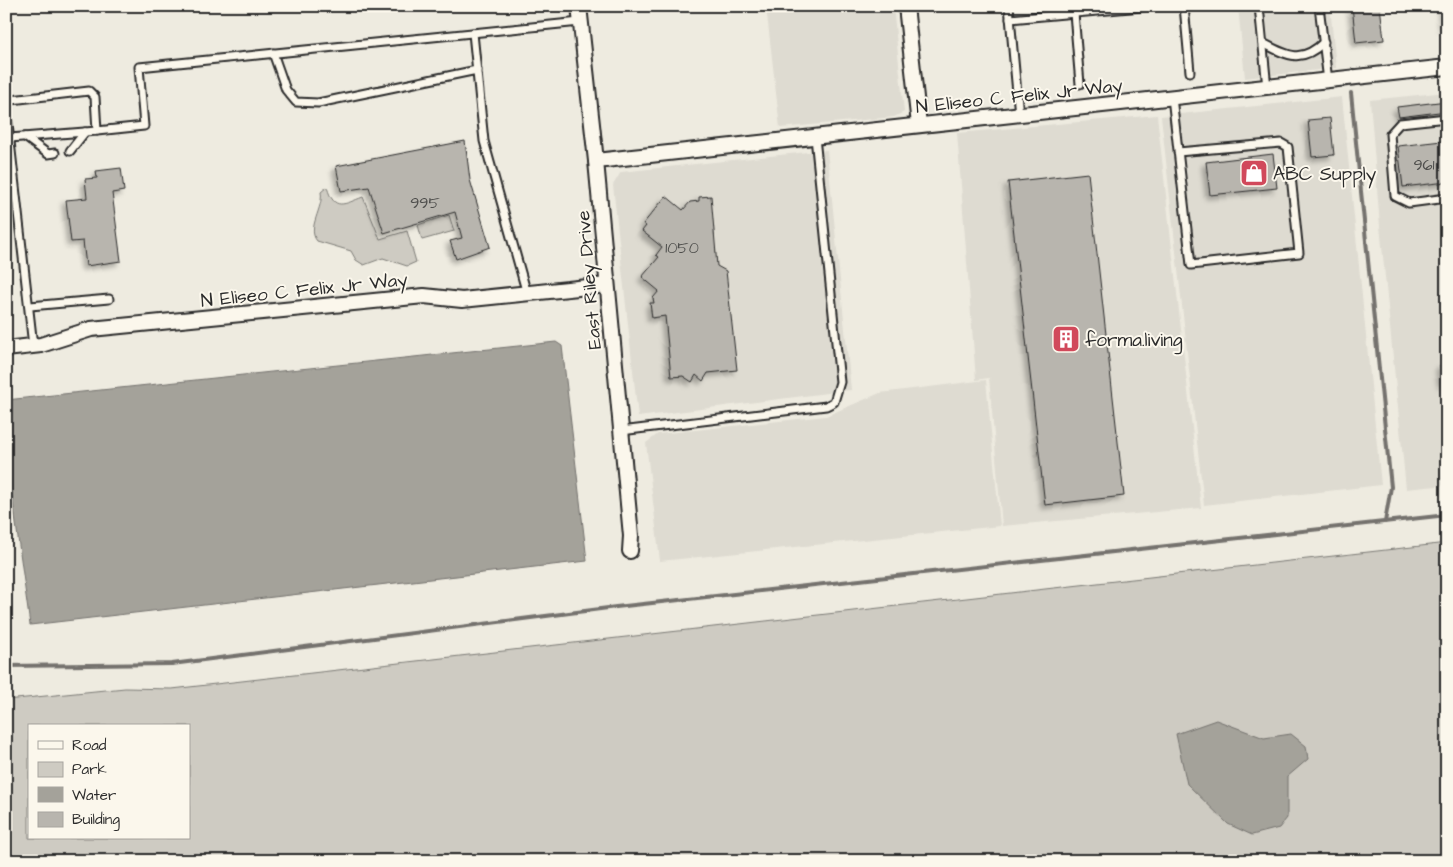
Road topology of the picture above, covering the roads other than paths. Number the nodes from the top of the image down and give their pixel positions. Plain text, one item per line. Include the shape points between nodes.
1 (578, 6) edge
2 (906, 6) edge
3 (1009, 6) edge
4 (1152, 6) edge
5 (1184, 6) edge
6 (1259, 6) edge
7 (1319, 6) edge
8 (1074, 13) junction
9 (1010, 19) junction
10 (580, 22) junction
11 (473, 33) junction
12 (1324, 42) junction
13 (1263, 43) junction
14 (273, 53) junction
15 (1447, 67) edge
16 (477, 70) junction
17 (1190, 72) dead end
18 (1328, 81) junction
19 (1080, 84) dead end
20 (1268, 88) junction
21 (1172, 97) junction
22 (6, 105) edge
23 (1019, 115) junction
24 (1447, 118) edge
25 (919, 125) junction
26 (97, 131) junction
27 (85, 132) junction
28 (25, 137) junction
29 (815, 137) junction
30 (10, 138) junction
31 (70, 152) dead end
32 (1178, 152) junction
33 (55, 153) dead end
34 (596, 162) junction
35 (1447, 198) edge
36 (607, 285) junction
37 (527, 294) junction
38 (109, 299) dead end
39 (30, 306) junction
40 (33, 346) junction
41 (6, 349) edge
42 (621, 431) junction
43 (630, 551) dead end

1 - 10 street, East Riley Drive
2 - 25 street
3 - 9 lane
4 - 8 lane
5 - 17 lane
6 - 13 lane
7 - 12 lane
8 - 9 lane
8 - 19 lane
9 - 23 lane
10 - 11 lane
10 - 34 street, East Riley Drive
11 - 14 lane
11 - 16 lane
12 - 13 lane via 1313,52 1301,56 1287,56
12 - 18 lane
13 - 20 lane
14 - 16 lane via 286,90 296,102 318,103
14 - 26 lane via 139,68 144,126
15 - 18 street, N Eliseo C Felix Jr Way
16 - 37 lane via 484,141
18 - 20 street, N Eliseo C Felix Jr Way
20 - 21 street, N Eliseo C Felix Jr Way
21 - 23 street, N Eliseo C Felix Jr Way
21 - 32 lane
22 - 26 lane via 11,100 89,91 95,97
22 - 30 lane
23 - 25 street, N Eliseo C Felix Jr Way
24 - 35 lane via 1400,123 1390,134 1395,196 1409,202
25 - 29 street, N Eliseo C Felix Jr Way
26 - 27 lane
27 - 28 lane
27 - 31 lane
28 - 30 lane
28 - 33 lane via 48,154
29 - 34 street, N Eliseo C Felix Jr Way
29 - 42 lane via 840,382 834,402 826,406
30 - 39 lane
32 - 32 lane via 1191,265 1300,253 1288,147 1281,143
34 - 36 street, East Riley Drive
36 - 37 street, N Eliseo C Felix Jr Way
36 - 42 street, East Riley Drive
37 - 40 street, N Eliseo C Felix Jr Way via 462,300 424,296 91,329
38 - 39 lane
39 - 40 lane
40 - 41 street, N Eliseo C Felix Jr Way
42 - 43 street, East Riley Drive

